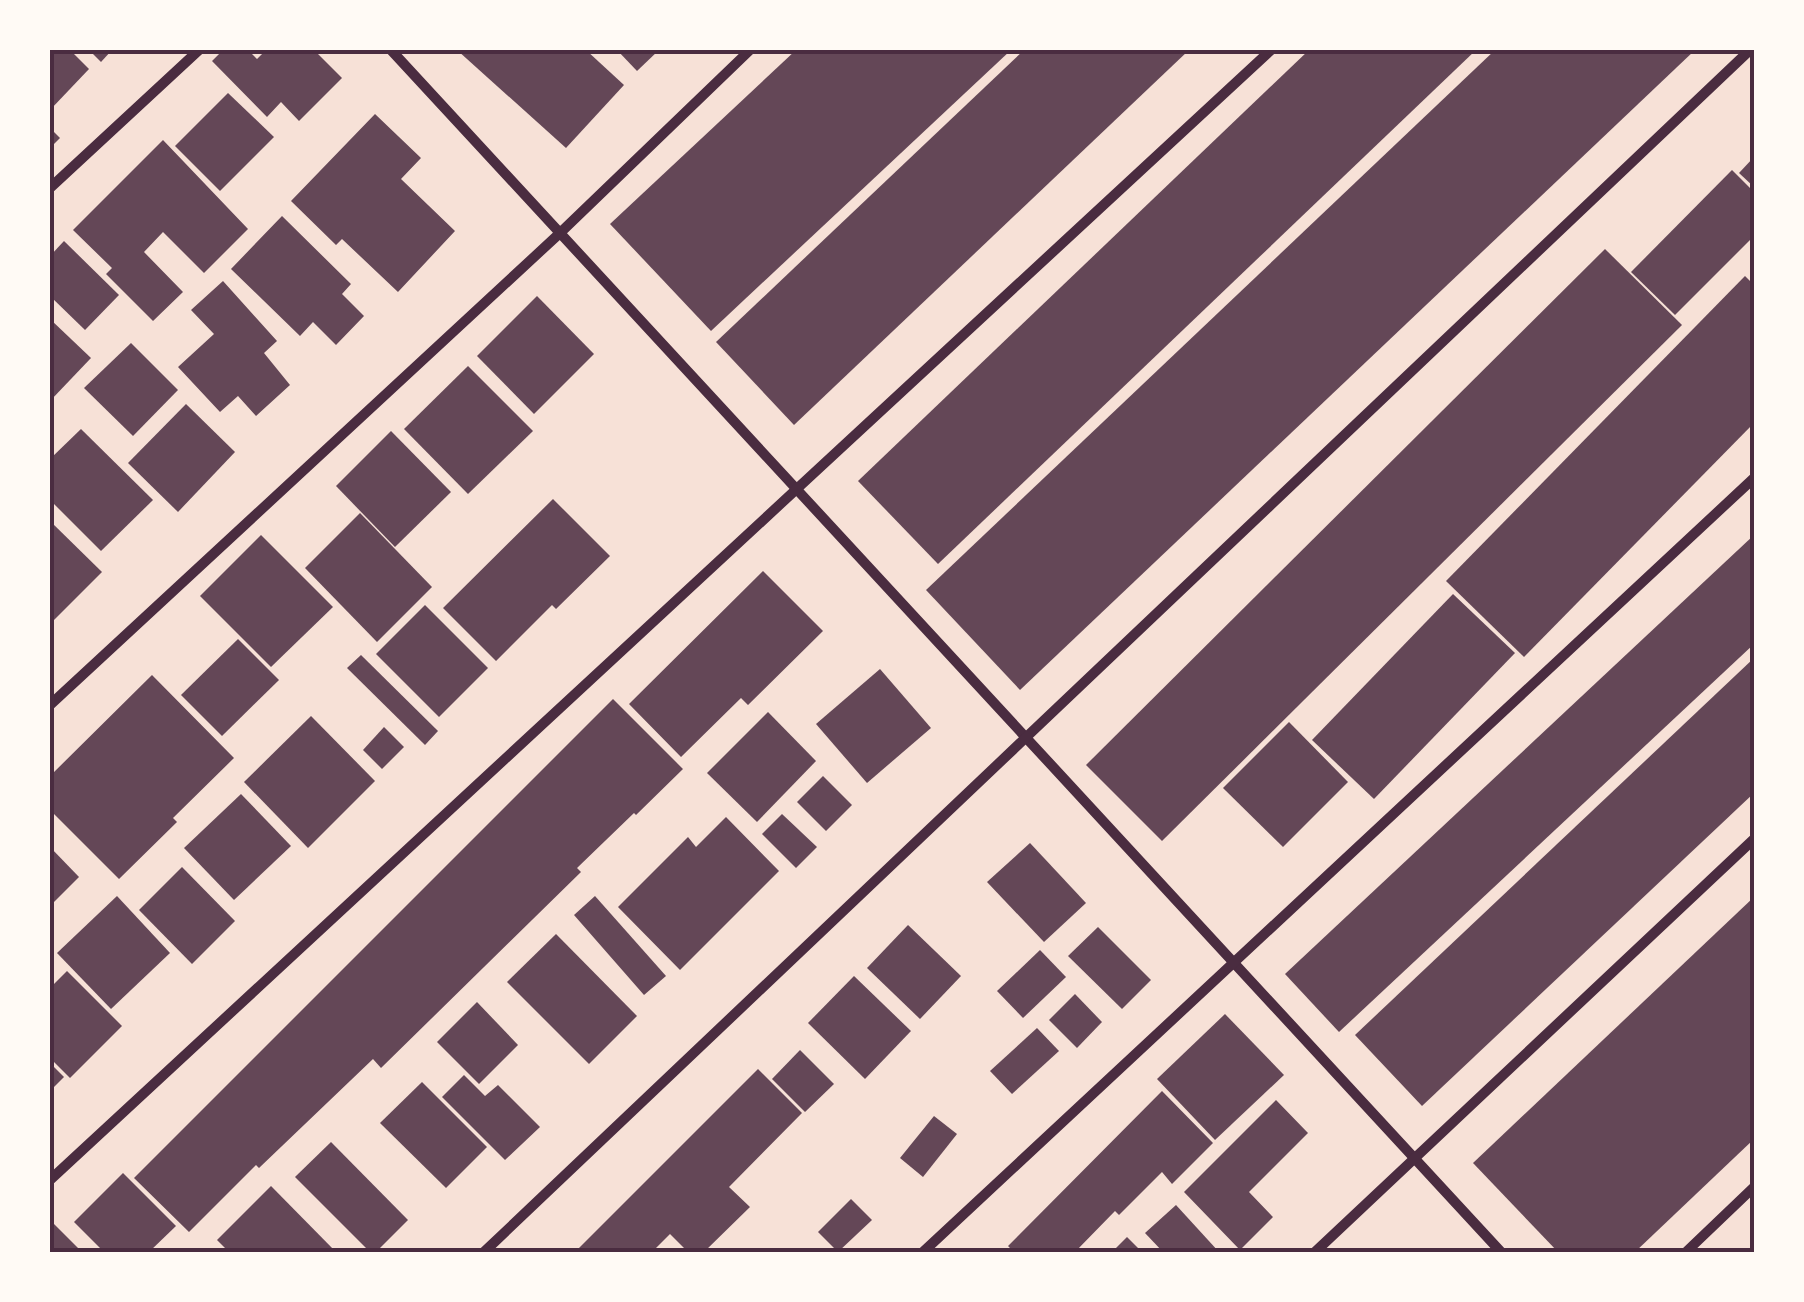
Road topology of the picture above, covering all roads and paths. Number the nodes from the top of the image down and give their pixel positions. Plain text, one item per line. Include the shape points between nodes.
1 (198, 50) edge
2 (392, 50) edge
3 (750, 50) edge
4 (1270, 50) edge
5 (1750, 50) edge
6 (50, 188) edge
7 (560, 232) junction
8 (1754, 478) edge
9 (797, 488) junction
10 (50, 705) edge
11 (1026, 738) junction
12 (1754, 839) edge
13 (1234, 962) junction
14 (1416, 1159) junction
15 (50, 1180) edge
16 (1754, 1187) edge
17 (484, 1252) edge
18 (923, 1252) edge
19 (1315, 1252) edge
20 (1502, 1252) edge
21 (1686, 1252) edge

1 - 6 street
2 - 7 street
3 - 7 street
4 - 9 street
5 - 11 street
7 - 9 street
7 - 10 street
8 - 13 street
9 - 11 street
9 - 15 street
11 - 13 street
11 - 17 street
12 - 14 street
13 - 14 street
13 - 18 street
14 - 19 street
14 - 20 street
16 - 21 street

